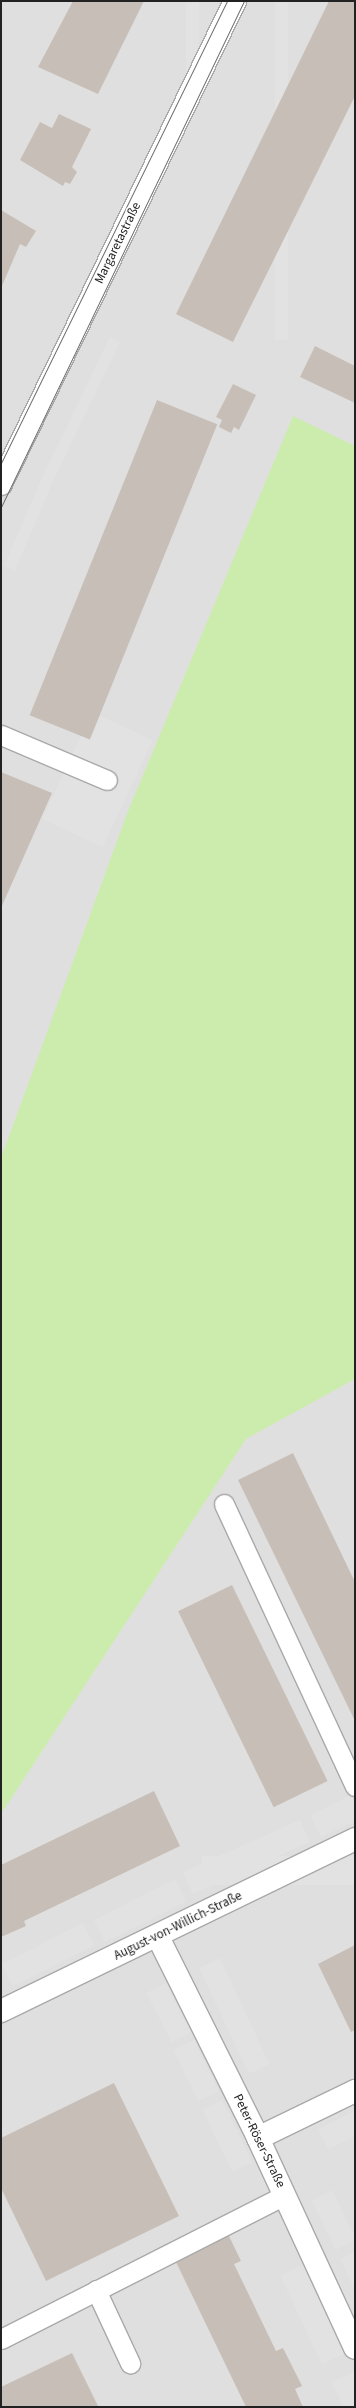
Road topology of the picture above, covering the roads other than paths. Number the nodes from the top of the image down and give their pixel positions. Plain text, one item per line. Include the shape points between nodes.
1 (235, 1) edge
2 (1, 484) edge
3 (1, 735) edge
4 (107, 780) dead end
5 (224, 1504) dead end
6 (355, 1786) edge
7 (355, 1839) edge
8 (158, 1937) junction
9 (1, 2011) edge
10 (355, 2091) edge
11 (258, 2138) junction
12 (285, 2195) junction
13 (96, 2290) junction
14 (1, 2339) edge
15 (355, 2348) edge
16 (130, 2363) dead end

1 - 2 street, Margaretastraße
3 - 4 lane
5 - 6 lane
7 - 8 street, August-von-Willich-Straße
8 - 9 street, August-von-Willich-Straße
8 - 11 street, Peter-Röser-Straße
10 - 11 street
11 - 12 street, Peter-Röser-Straße
12 - 13 lane
12 - 15 street, Peter-Röser-Straße
13 - 14 lane
13 - 16 lane

